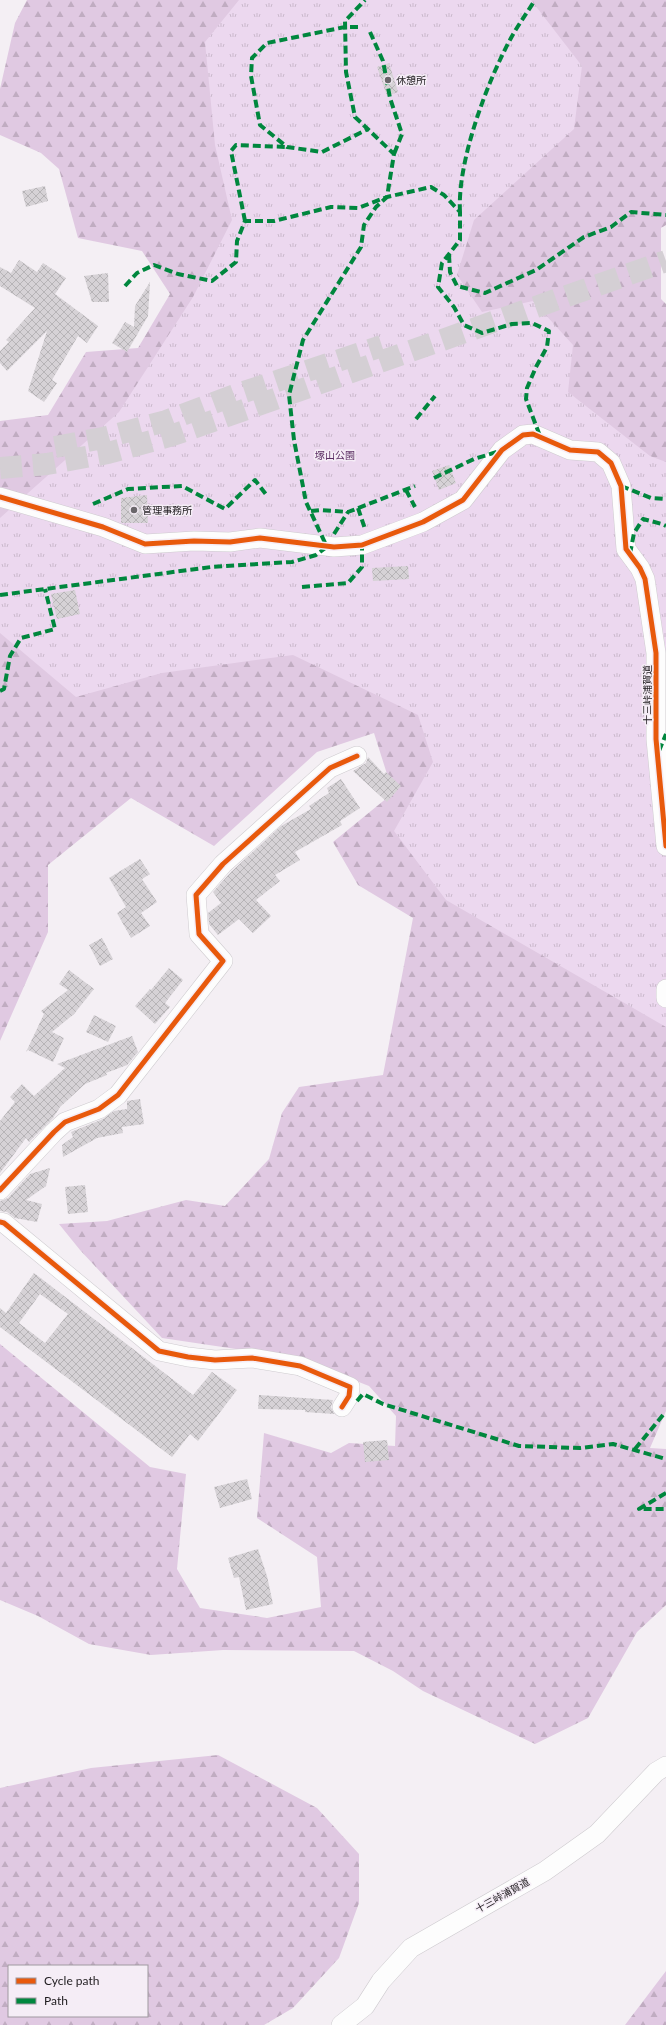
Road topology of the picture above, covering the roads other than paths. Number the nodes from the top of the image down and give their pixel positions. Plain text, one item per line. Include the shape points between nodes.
1 (0, 497) edge
2 (357, 756) dead end
3 (666, 846) edge
4 (666, 989) edge
5 (666, 998) edge
6 (0, 1190) edge
7 (0, 1222) edge
8 (342, 1407) dead end
9 (666, 1766) edge
10 (341, 2025) edge

1 - 3 street, 十三峠浦賀道 via 103,527 145,544 230,542 260,538 334,546 362,545 423,522 463,500 502,450 523,435 533,434 570,450 598,452 611,463 621,486 626,549 643,573 654,631 656,739
2 - 6 street via 330,768 223,864 196,895 199,934 224,961 118,1095 100,1109 65,1122
4 - 5 street
7 - 8 street via 63,1270 160,1351 215,1360 252,1358 300,1366 350,1387 349,1396
9 - 10 street, 十三峠浦賀道 via 656,1772 597,1834 545,1871 411,1948 381,1981 365,2006

